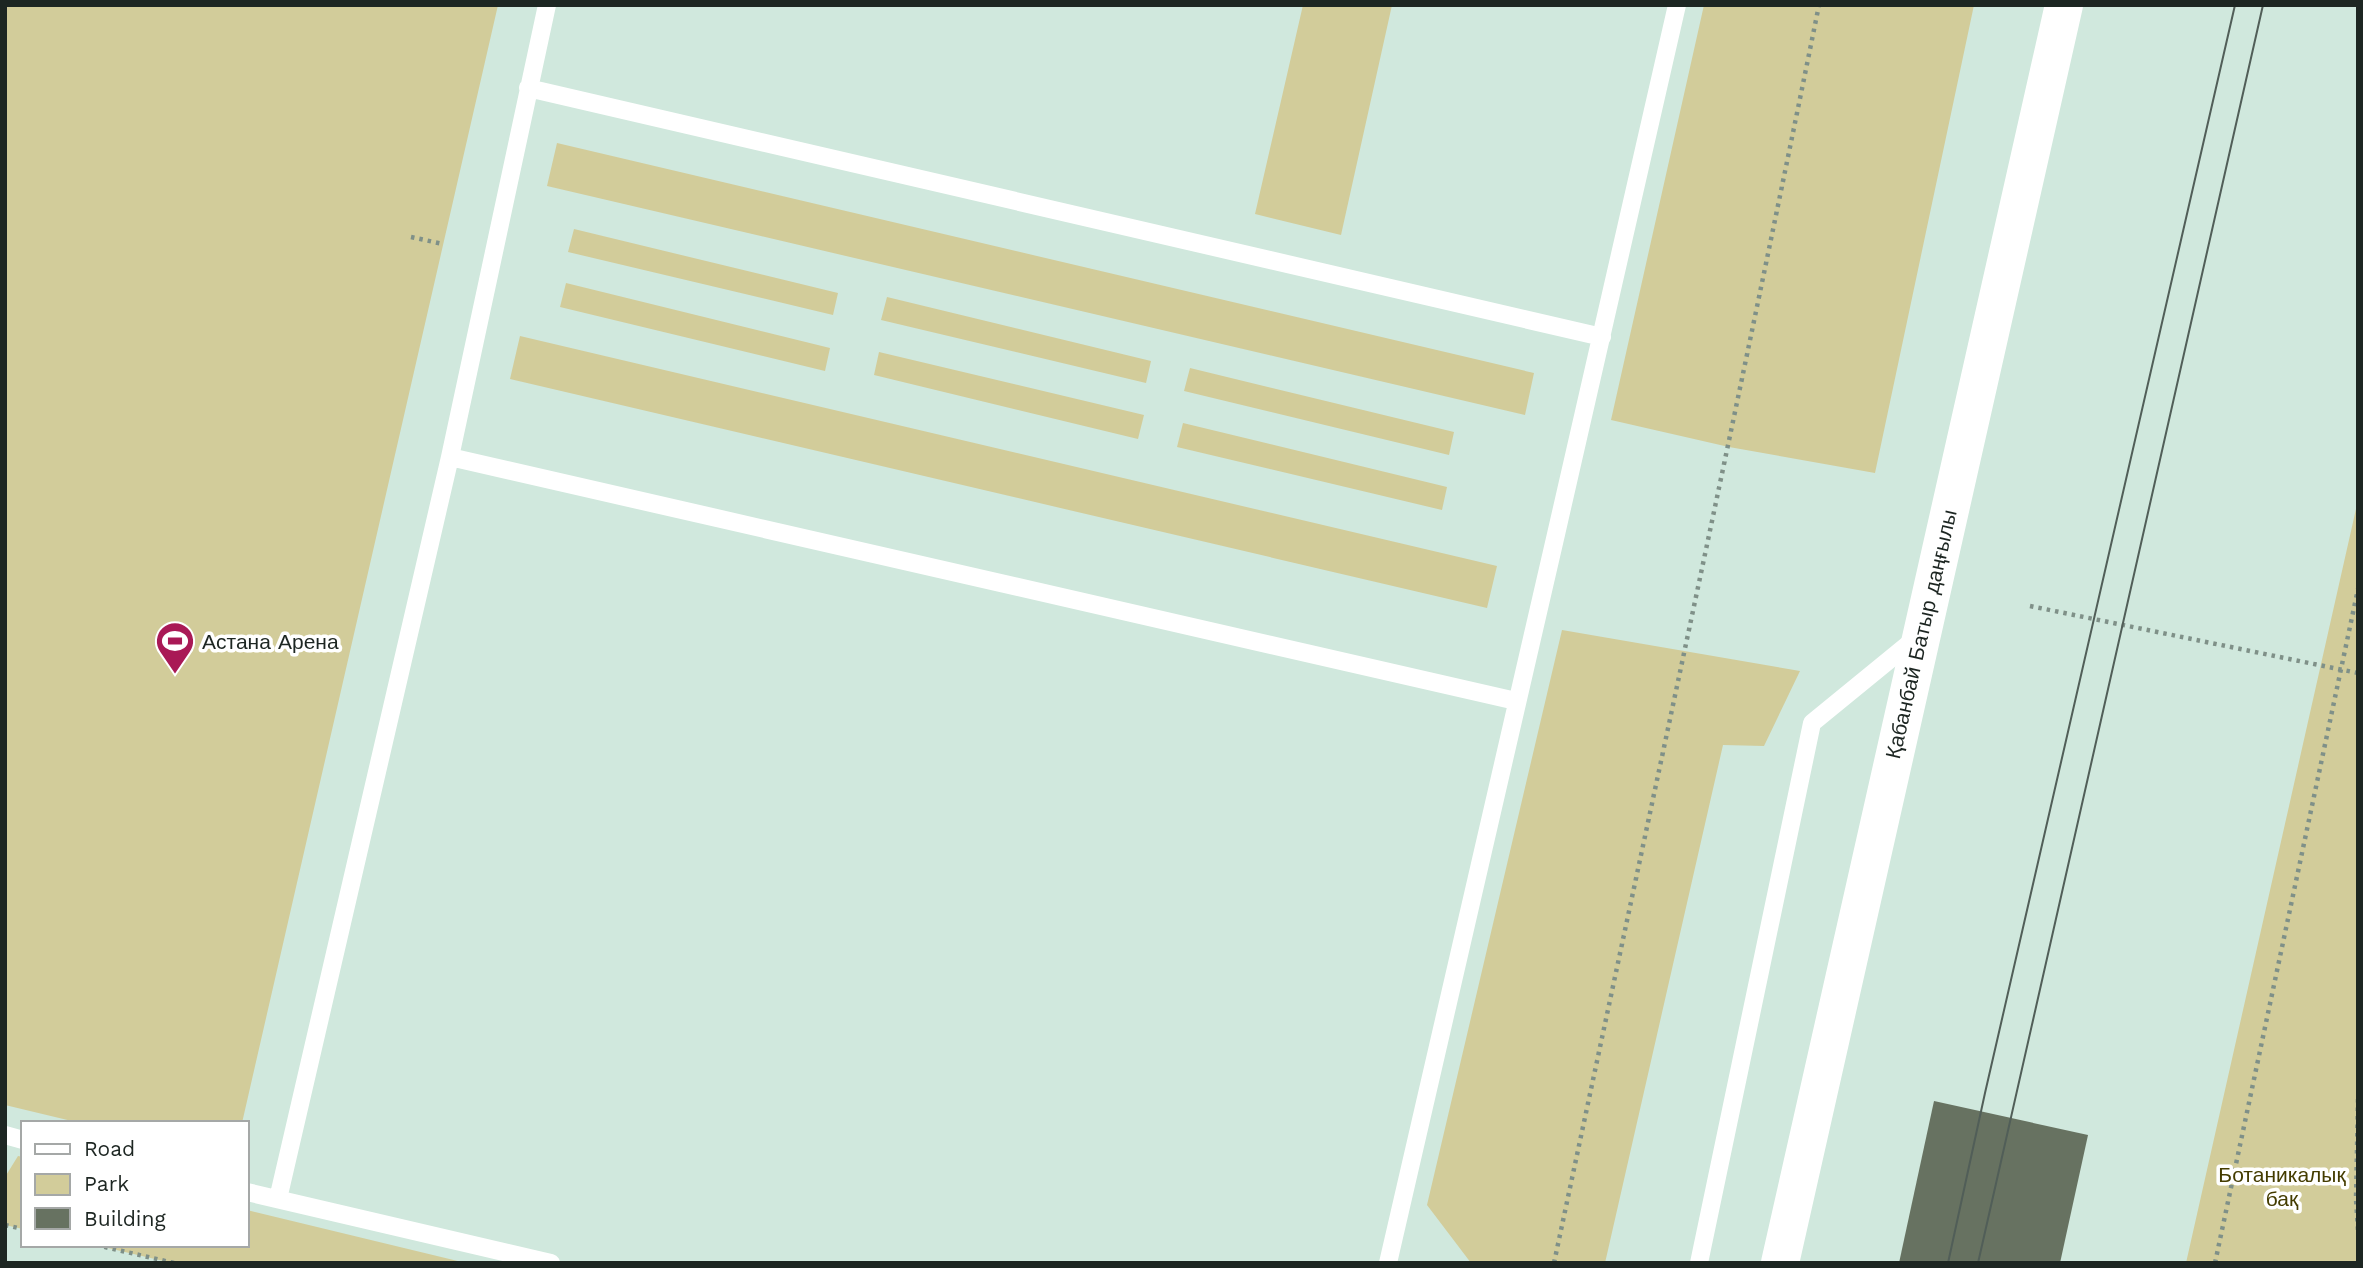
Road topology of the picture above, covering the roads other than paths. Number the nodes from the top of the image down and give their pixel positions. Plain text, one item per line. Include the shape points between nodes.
1 (547, 5) edge
2 (1676, 5) edge
3 (2064, 5) edge
4 (528, 88) junction
5 (1602, 337) junction
6 (450, 457) junction
7 (1922, 633) junction
8 (1516, 701) junction
9 (248, 1192) edge
10 (278, 1199) junction
11 (551, 1263) edge
12 (1388, 1263) edge
13 (1699, 1263) edge
14 (1780, 1263) edge

1 - 4 lane
2 - 5 lane
3 - 7 main road, Қабанбай Батыр даңғылы
4 - 5 lane
4 - 6 lane
5 - 8 lane
6 - 8 lane
6 - 10 lane
7 - 13 lane via 1812,723
7 - 14 main road, Қабанбай Батыр даңғылы
8 - 12 lane
9 - 10 lane
10 - 11 lane

